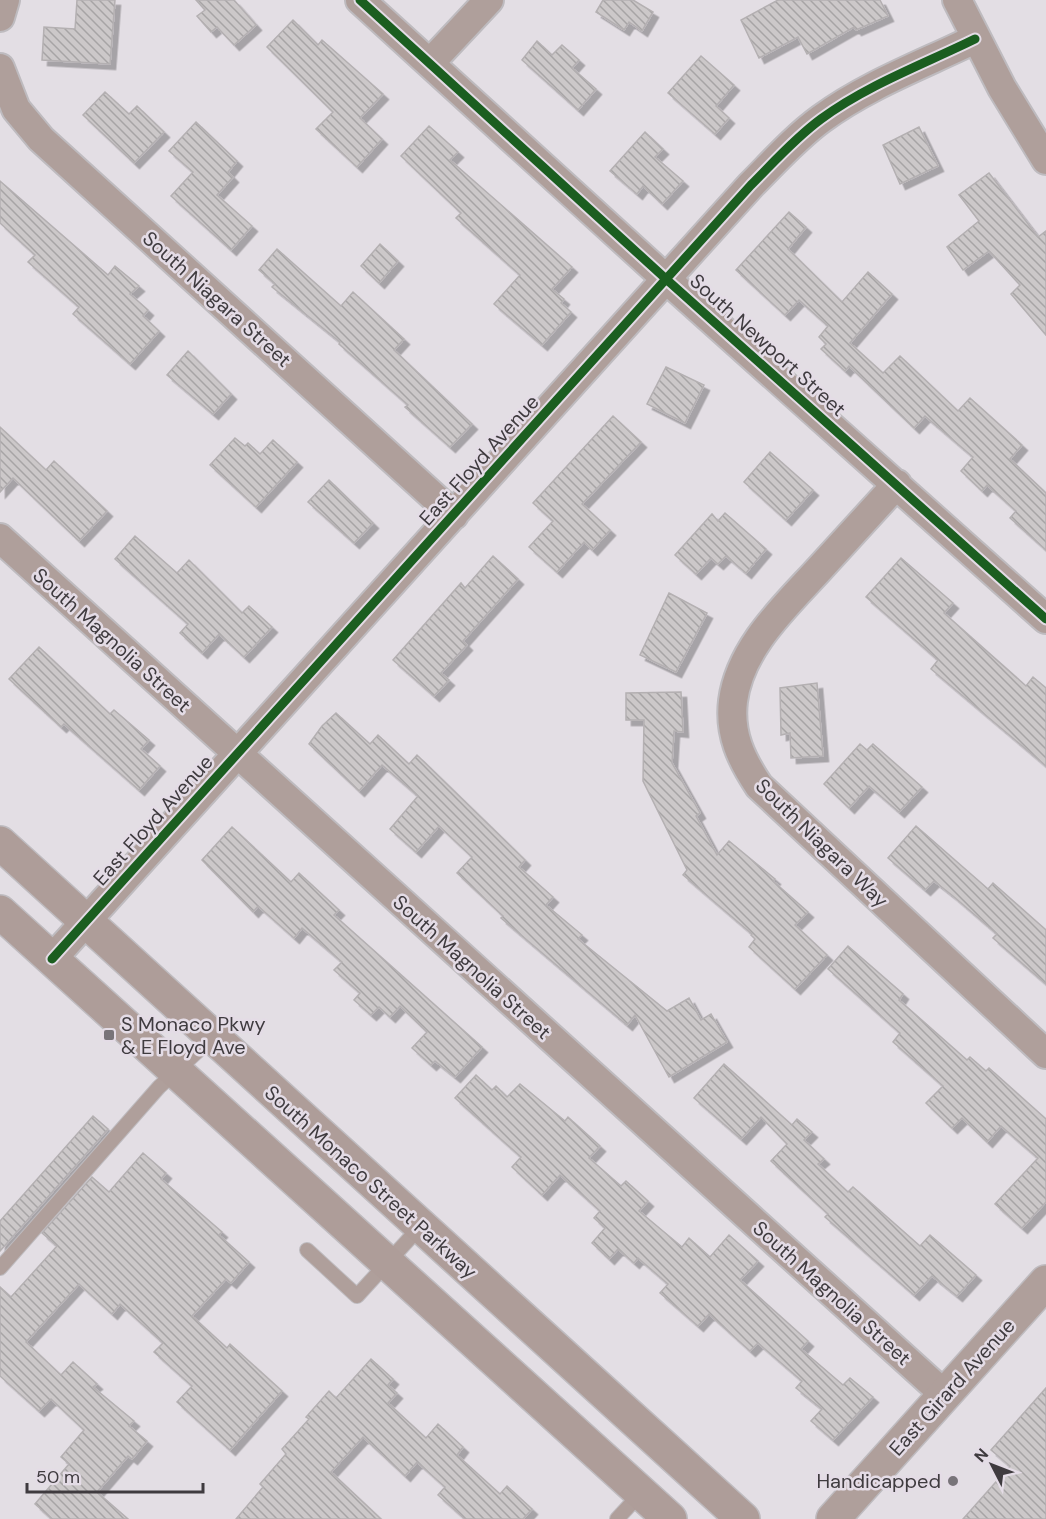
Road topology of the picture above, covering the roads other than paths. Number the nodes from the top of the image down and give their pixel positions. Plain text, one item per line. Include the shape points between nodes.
1 (5, 0) edge
2 (360, 0) edge
3 (489, 0) edge
4 (957, 0) edge
5 (0, 17) edge
6 (975, 39) junction
7 (430, 63) junction
8 (0, 68) edge
9 (1046, 160) edge
10 (666, 279) junction
11 (897, 484) junction
12 (454, 514) junction
13 (0, 538) edge
14 (1046, 619) edge
15 (237, 753) junction
16 (0, 843) edge
17 (0, 912) edge
18 (87, 921) junction
19 (52, 959) junction
20 (212, 1038) junction
21 (1046, 1054) edge
22 (177, 1071) junction
23 (420, 1227) junction
24 (307, 1250) dead end
25 (387, 1263) junction
26 (0, 1268) edge
27 (1046, 1281) edge
28 (945, 1395) junction
29 (640, 1493) junction
30 (617, 1519) edge
31 (670, 1519) edge
32 (743, 1519) edge
33 (833, 1519) edge

1 - 5 street
2 - 7 street, South Newport Street
3 - 7 street
4 - 6 street
6 - 9 street
6 - 10 street, East Floyd Avenue via 861,94 820,120 751,185
7 - 10 street, South Newport Street
8 - 12 street, South Niagara Street via 15,109 41,139
10 - 11 street, South Newport Street
10 - 12 street, East Floyd Avenue
11 - 14 street, South Newport Street
11 - 21 street, South Niagara Way via 769,625 744,664 733,700 733,731 742,759 759,786
12 - 15 street, East Floyd Avenue
13 - 15 street, South Magnolia Street
15 - 18 street, East Floyd Avenue
15 - 28 street, South Magnolia Street
16 - 18 main road, South Monaco Street Parkway
17 - 19 main road
18 - 19 street, East Floyd Avenue
18 - 20 main road, South Monaco Street Parkway
19 - 22 main road
20 - 22 lane
20 - 23 main road, South Monaco Street Parkway
22 - 25 main road
22 - 26 lane via 143,1104
23 - 25 lane
23 - 32 main road, South Monaco Street Parkway
24 - 25 lane via 357,1296
25 - 29 main road
27 - 28 street, East Girard Avenue
28 - 33 street, East Girard Avenue
29 - 30 lane
29 - 31 main road

